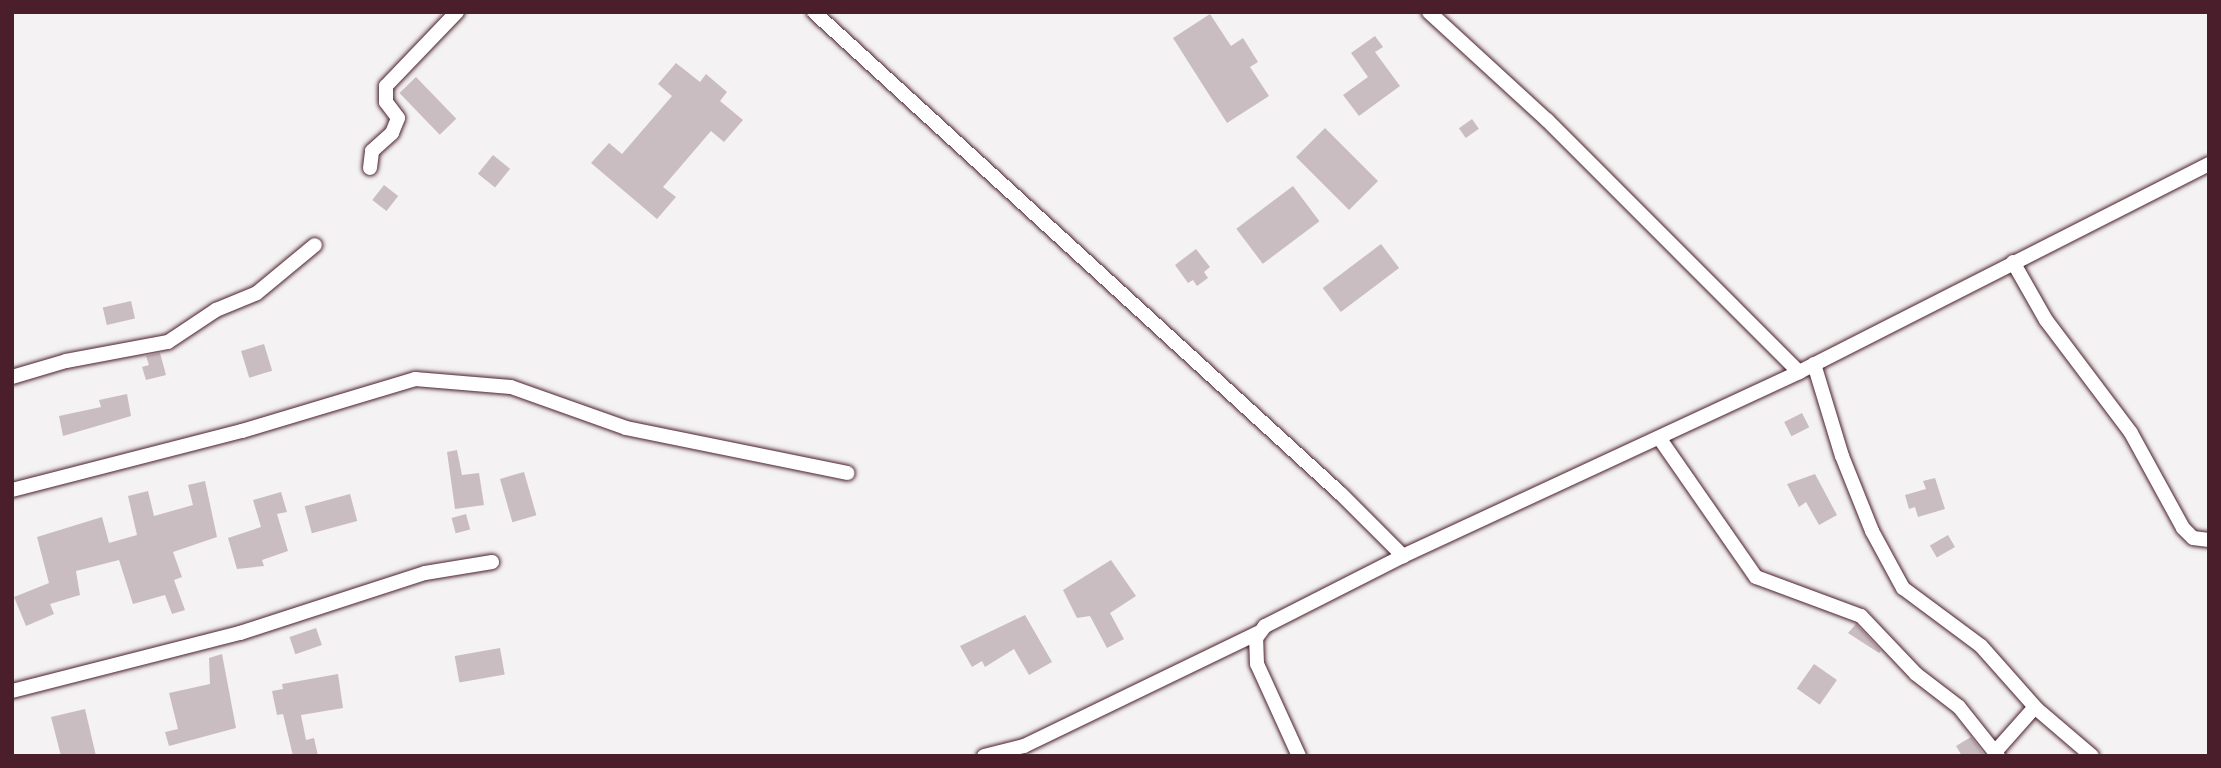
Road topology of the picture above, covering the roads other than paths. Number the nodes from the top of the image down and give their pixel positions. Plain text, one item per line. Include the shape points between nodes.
1 (457, 12) edge
2 (814, 12) edge
3 (1429, 12) edge
4 (2209, 164) edge
5 (370, 168) dead end
6 (315, 245) dead end
7 (2013, 262) junction
8 (1814, 364) junction
9 (1799, 372) junction
10 (12, 377) edge
11 (1660, 439) junction
12 (847, 473) dead end
13 (12, 490) edge
14 (2209, 540) edge
15 (1403, 556) junction
16 (492, 562) dead end
17 (1258, 633) junction
18 (12, 691) edge
19 (2035, 707) junction
20 (1027, 751) edge
21 (1997, 754) edge
22 (984, 756) edge
23 (1299, 756) edge
24 (2092, 756) edge

1 - 5 street via 386,86 386,102 398,118 392,133 372,151
2 - 15 street
3 - 9 street via 1546,120
4 - 7 street
6 - 10 street via 257,293 216,310 168,342 66,361
7 - 8 street
7 - 14 street via 2046,320 2131,433 2183,528 2193,538
8 - 9 street
8 - 19 street via 1842,456 1872,531 1903,587 1981,646
9 - 11 street
11 - 15 street
11 - 21 street via 1756,577 1861,616 1916,674 1959,707
12 - 13 street via 626,428 511,387 415,379 229,434
15 - 17 street
16 - 18 street via 425,573 240,633
17 - 20 street
17 - 23 street via 1261,679
19 - 21 street
19 - 24 street
20 - 22 street

